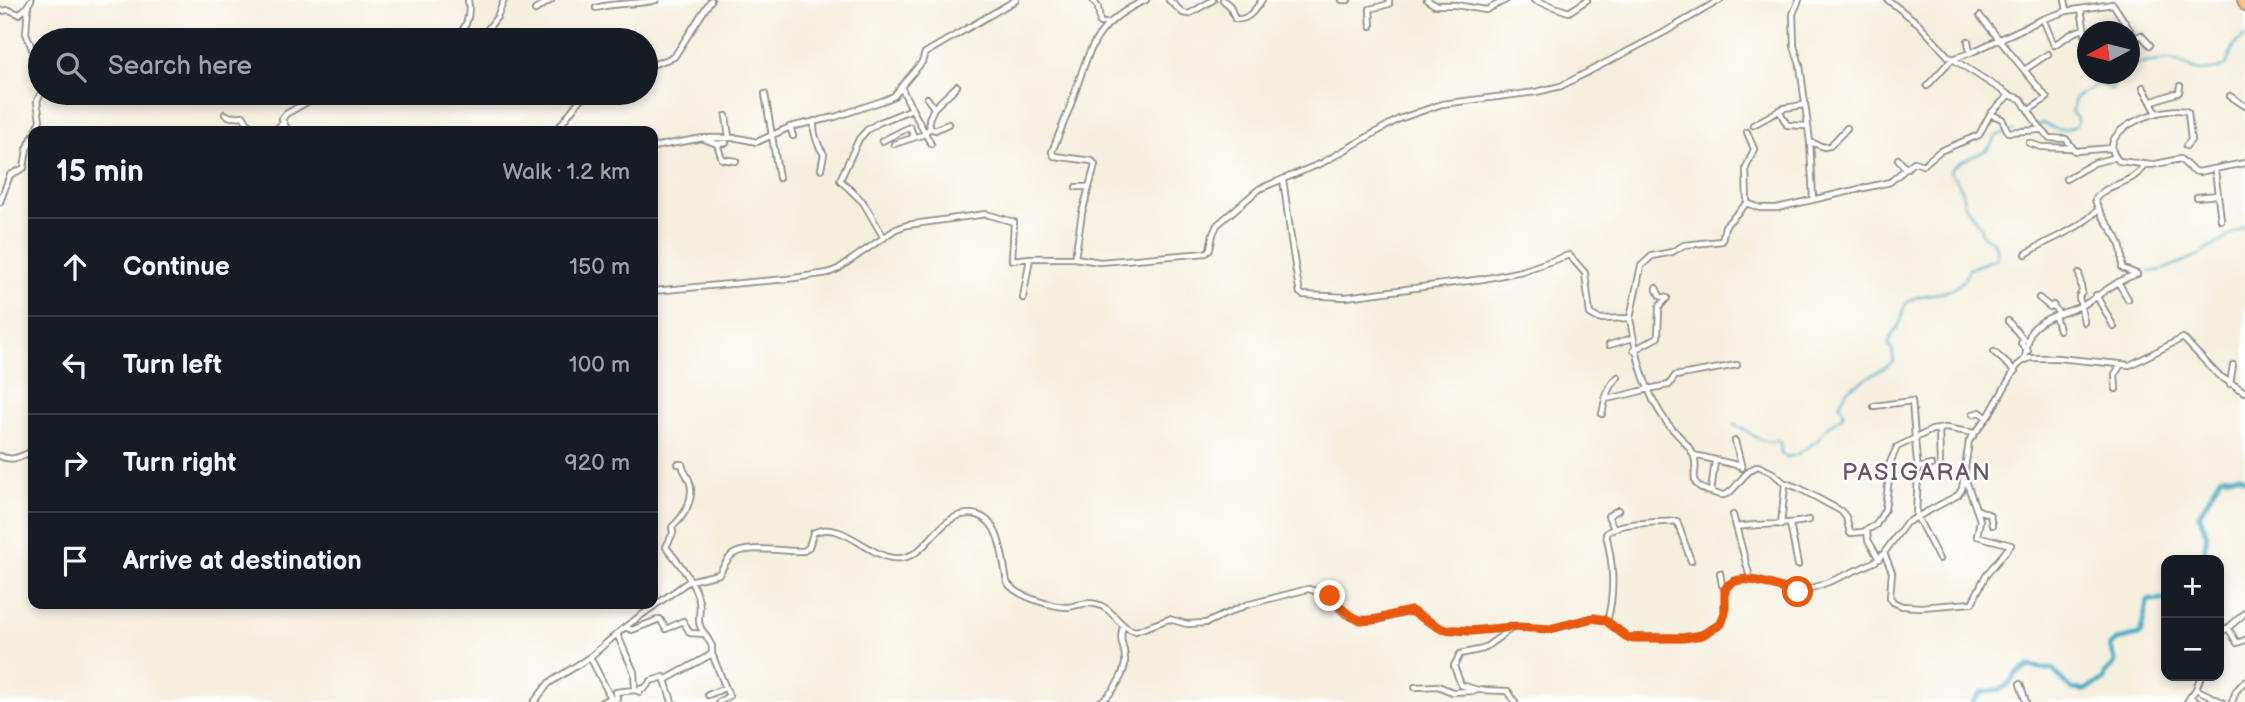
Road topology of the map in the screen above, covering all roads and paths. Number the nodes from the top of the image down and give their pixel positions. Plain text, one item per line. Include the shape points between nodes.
1 (468, 0) edge
2 (504, 0) edge
3 (551, 0) edge
4 (656, 0) edge
5 (711, 0) edge
6 (1016, 0) edge
7 (1093, 0) edge
8 (1146, 0) edge
9 (1169, 0) edge
10 (1213, 0) edge
11 (1223, 0) edge
12 (1262, 0) edge
13 (1342, 0) edge
14 (1348, 0) edge
15 (1389, 0) edge
16 (1427, 0) edge
17 (1506, 0) edge
18 (1534, 0) edge
19 (1587, 0) edge
20 (1720, 0) edge
21 (1799, 0) edge
22 (1888, 0) edge
23 (2065, 0) edge
24 (2242, 0) edge
25 (29, 3) edge
26 (2245, 6) edge
27 (596, 8) dead end
28 (2081, 9) junction
29 (535, 10) dead end
30 (0, 11) edge
31 (2067, 11) junction
32 (1980, 16) dead end
33 (2043, 19) junction
34 (2083, 21) edge
35 (2124, 21) edge
36 (1111, 22) junction
37 (1371, 26) dead end
38 (464, 28) edge
39 (489, 28) edge
40 (2077, 32) edge
41 (2140, 36) edge
42 (28, 38) edge
43 (1999, 39) junction
44 (1968, 41) dead end
45 (2150, 45) dead end
46 (1970, 53) junction
47 (2048, 54) dead end
48 (1952, 59) junction
49 (658, 63) edge
50 (2026, 69) junction
51 (957, 86) dead end
52 (1927, 86) dead end
53 (2180, 86) dead end
54 (901, 87) junction
55 (2143, 87) dead end
56 (765, 94) dead end
57 (2009, 95) junction
58 (2230, 96) dead end
59 (927, 98) dead end
60 (2152, 101) junction
61 (38, 105) edge
62 (302, 105) edge
63 (576, 105) edge
64 (1804, 105) junction
65 (2245, 106) edge
66 (934, 108) junction
67 (912, 109) junction
68 (1779, 110) junction
69 (2029, 110) junction
70 (2157, 113) junction
71 (225, 114) dead end
72 (1990, 114) junction
73 (726, 116) dead end
74 (814, 121) junction
75 (284, 123) junction
76 (948, 124) dead end
77 (1753, 125) dead end
78 (37, 126) edge
79 (250, 126) edge
80 (281, 126) edge
81 (286, 126) edge
82 (560, 126) edge
83 (790, 127) junction
84 (1806, 127) junction
85 (2039, 127) junction
86 (1847, 128) dead end
87 (928, 130) junction
88 (1747, 131) dead end
89 (772, 135) junction
90 (793, 136) dead end
91 (2048, 136) junction
92 (914, 137) junction
93 (703, 138) junction
94 (728, 140) junction
95 (882, 141) dead end
96 (1810, 142) junction
97 (2029, 143) dead end
98 (717, 144) junction
99 (894, 144) dead end
100 (931, 144) dead end
101 (658, 146) edge
102 (2186, 146) dead end
103 (28, 147) edge
104 (2041, 147) junction
105 (2071, 148) junction
106 (2112, 148) junction
107 (2116, 157) junction
108 (1898, 159) dead end
109 (736, 161) dead end
110 (2245, 163) edge
111 (2143, 166) junction
112 (821, 169) dead end
113 (1906, 169) junction
114 (2214, 170) junction
115 (779, 178) dead end
116 (2066, 179) dead end
117 (1283, 180) junction
118 (1076, 187) dead end
119 (1089, 187) junction
120 (2218, 195) junction
121 (2197, 197) dead end
122 (1813, 199) junction
123 (0, 202) edge
124 (1747, 203) junction
125 (2099, 209) junction
126 (2221, 220) dead end
127 (884, 238) junction
128 (2026, 254) dead end
129 (1030, 258) junction
130 (1075, 258) junction
131 (2079, 274) dead end
132 (2118, 282) junction
133 (1656, 288) dead end
134 (658, 291) edge
135 (2096, 295) junction
136 (1023, 298) dead end
137 (2039, 298) dead end
138 (2128, 299) dead end
139 (2080, 305) junction
140 (2057, 315) junction
141 (1630, 318) junction
142 (2008, 321) dead end
143 (2084, 322) dead end
144 (2114, 327) dead end
145 (2059, 330) dead end
146 (1633, 338) junction
147 (1609, 345) dead end
148 (1634, 350) junction
149 (2028, 351) junction
150 (1994, 352) dead end
151 (2023, 361) junction
152 (1737, 365) dead end
153 (2121, 365) junction
154 (2233, 365) dead end
155 (2015, 371) junction
156 (1618, 377) dead end
157 (2230, 384) junction
158 (1650, 387) junction
159 (2116, 389) dead end
160 (2245, 392) edge
161 (1605, 399) junction
162 (1874, 406) dead end
163 (1602, 414) dead end
164 (1973, 414) dead end
165 (1987, 418) junction
166 (1939, 429) junction
167 (1974, 433) junction
168 (1915, 438) junction
169 (1735, 441) dead end
170 (28, 453) edge
171 (1694, 455) junction
172 (0, 456) edge
173 (1715, 461) junction
174 (1940, 463) dead end
175 (678, 464) dead end
176 (1931, 465) dead end
177 (1741, 466) junction
178 (1918, 468) junction
179 (1964, 474) junction
180 (1742, 476) junction
181 (1785, 483) junction
182 (1711, 492) junction
183 (1975, 509) junction
184 (1618, 510) dead end
185 (1734, 515) dead end
186 (1916, 516) junction
187 (1809, 520) dead end
188 (1790, 524) junction
189 (1781, 525) junction
190 (1992, 525) dead end
191 (1736, 527) junction
192 (1614, 528) junction
193 (1867, 531) junction
194 (1884, 554) junction
195 (1879, 559) junction
196 (1939, 559) dead end
197 (1691, 561) dead end
198 (1798, 565) dead end
199 (1720, 573) dead end
200 (1750, 578) junction
201 (689, 581) junction
202 (1727, 586) junction
203 (658, 603) edge
204 (650, 609) edge
205 (2245, 613) edge
206 (1605, 620) junction
207 (1123, 626) junction
208 (625, 627) junction
209 (1514, 627) junction
210 (2228, 628) junction
211 (2224, 630) edge
212 (617, 634) junction
213 (705, 634) junction
214 (2245, 640) edge
215 (712, 654) junction
216 (590, 657) junction
217 (665, 680) junction
218 (2199, 681) edge
219 (2245, 681) edge
220 (2020, 684) dead end
221 (1415, 687) dead end
222 (725, 688) junction
223 (2196, 689) junction
224 (1478, 690) junction
225 (637, 691) junction
226 (708, 695) dead end
227 (612, 700) junction
228 (2189, 700) edge
229 (534, 702) edge
230 (602, 702) edge
231 (642, 702) edge
232 (672, 702) edge
233 (719, 702) edge
234 (1100, 702) edge
235 (1516, 702) edge
236 (2026, 702) edge
237 (2197, 702) edge
238 (2222, 702) edge
239 (2232, 702) edge

1 - 38 street
2 - 39 street
3 - 29 street
4 - 27 street
5 - 49 street via 674,57
6 - 54 street via 928,50
7 - 36 street via 1101,24
8 - 36 street
9 - 10 street via 1189,14
11 - 12 street via 1238,20 1247,18
13 - 14 street
15 - 37 street via 1389,4 1370,9
16 - 17 street via 1435,5 1483,10
18 - 19 street via 1569,12
20 - 117 street via 1561,86 1419,110
21 - 64 street via 1792,24
22 - 48 street
23 - 31 street
24 - 26 highway
25 - 30 street via 19,14
25 - 42 street
28 - 31 street
28 - 34 street
28 - 35 street via 2112,3
31 - 33 street
32 - 43 street
33 - 40 street via 2054,45
33 - 43 street
36 - 119 street via 1086,56 1052,152 1093,162
41 - 45 street
43 - 46 street
43 - 50 street
44 - 46 street
46 - 48 street
47 - 50 street
48 - 52 street
48 - 57 street
50 - 69 street via 2048,98
51 - 66 street
53 - 60 street via 2179,92
54 - 67 street
54 - 74 street via 892,98
55 - 60 street
56 - 89 street
57 - 69 street via 2018,96
57 - 72 street
58 - 65 street
59 - 66 street
60 - 70 street
61 - 78 street
62 - 75 street via 286,114
63 - 82 street
64 - 68 street
64 - 84 street
66 - 87 street
67 - 87 street
67 - 127 street via 867,130 840,177 863,202
68 - 77 street
68 - 84 street via 1787,125
69 - 85 street
70 - 102 street via 2187,111 2191,142
70 - 106 street via 2116,134
71 - 79 street via 243,116
72 - 85 street via 2002,119 2007,130
72 - 113 street via 1979,135 1940,151 1924,165 1914,162
73 - 94 street
74 - 83 street
74 - 112 street via 824,154
75 - 80 street
75 - 81 street
76 - 87 street
83 - 89 street
83 - 90 street
84 - 96 street
85 - 91 street
86 - 96 street via 1830,146
87 - 92 street
87 - 100 street
88 - 124 street via 1754,149 1746,168
89 - 94 street via 757,142
89 - 115 street
91 - 104 street
91 - 105 street via 2066,139
92 - 95 street via 910,127
92 - 99 street
93 - 94 street
93 - 98 street
93 - 101 street
94 - 98 street
96 - 122 street
97 - 104 street
98 - 109 street via 722,159
103 - 123 street via 24,168 10,175
104 - 105 street
105 - 106 street
106 - 107 street
107 - 111 street
107 - 116 street
108 - 113 street
110 - 114 street
111 - 114 street via 2178,159 2194,172
111 - 125 street via 2096,198
113 - 122 street via 1890,182
114 - 120 street
117 - 130 street via 1259,189 1217,225 1206,253 1100,262
117 - 141 street via 1301,295 1346,298 1483,279 1567,255 1585,274 1590,314
118 - 119 street
119 - 130 street
120 - 121 street
120 - 126 street
122 - 124 street via 1772,208
124 - 141 street via 1725,226 1722,241 1684,245 1652,256 1640,266
125 - 128 street via 2071,232
125 - 132 street via 2120,241 2122,268 2137,274
127 - 129 street via 915,223 986,214 1014,222 1011,258
127 - 134 street via 828,273
129 - 130 street
129 - 136 street
131 - 139 street
132 - 135 street
132 - 138 street
133 - 148 street via 1667,298 1659,305 1658,337
135 - 139 street
135 - 144 street
137 - 140 street via 2053,305
139 - 140 street
139 - 143 street
140 - 145 street
140 - 149 street via 2031,331
141 - 146 street
142 - 149 street
146 - 147 street
146 - 148 street
148 - 158 street
149 - 151 street
150 - 155 street
151 - 153 street via 2057,358
151 - 155 street
152 - 158 street via 1675,376 1670,385
153 - 157 street via 2135,365 2183,338
153 - 159 street via 2115,374
154 - 157 street
155 - 165 street
156 - 161 street
157 - 160 street
158 - 161 street
158 - 171 street via 1665,421
161 - 163 street
162 - 168 street via 1912,401
164 - 165 street via 1980,412
165 - 167 street
166 - 167 street
166 - 168 street
166 - 174 street
167 - 179 street
168 - 178 street
168 - 193 street via 1895,452 1888,467 1885,509
169 - 177 street
170 - 172 street via 16,459
171 - 173 street
171 - 182 street via 1696,483
173 - 177 street
173 - 182 street
175 - 201 street via 691,484 690,494 666,547
176 - 178 street
177 - 180 street
178 - 186 street
179 - 183 street
179 - 186 street via 1958,495
180 - 181 street via 1758,466
180 - 182 street via 1730,493
181 - 189 street
181 - 193 street via 1840,511 1850,533
183 - 190 street via 1990,515
183 - 194 street via 1980,522 1977,536 2011,546 1986,575 1970,604 1918,607 1893,602 1892,572
184 - 192 street via 1608,516
185 - 191 street
186 - 194 street via 1903,525
186 - 196 street
187 - 188 street
188 - 189 street
188 - 198 street
189 - 191 street
191 - 200 street
192 - 197 street via 1677,521
192 - 206 street via 1606,534 1614,579
193 - 195 street
194 - 195 street
195 - 200 street via 1798,592
199 - 202 street via 1722,585
200 - 202 street
201 - 203 street
201 - 207 street via 718,575 731,556 743,550 804,551 813,533 821,530 847,536 889,557 907,557 916,554 947,520 975,515 995,529 1012,589 1053,605 1097,604 1111,611
201 - 213 street via 699,600 698,624
202 - 206 street via 1723,621 1702,635 1628,638
204 - 208 street
205 - 210 street
206 - 209 street via 1593,618 1550,629
207 - 209 street via 1139,631 1169,619 1206,623 1258,601 1312,589 1330,596 1345,614 1360,620 1411,611 1442,629
207 - 234 street via 1120,640 1125,664 1111,693
208 - 212 street
208 - 213 street via 632,630 660,619 666,629 683,621 691,633
209 - 224 street via 1483,649 1458,656 1454,666 1458,682
210 - 211 street
210 - 214 street via 2237,643
212 - 216 street
212 - 225 street
213 - 215 street
215 - 217 street
215 - 222 street
216 - 227 street
216 - 229 street via 549,683
217 - 225 street via 651,681
217 - 232 street
218 - 223 street
219 - 239 street
220 - 236 street
221 - 224 street
222 - 226 street
222 - 233 street via 728,697
223 - 228 street
223 - 238 street
224 - 235 street via 1508,691
225 - 227 street via 616,692 617,699
225 - 231 street
227 - 230 street
228 - 237 street

